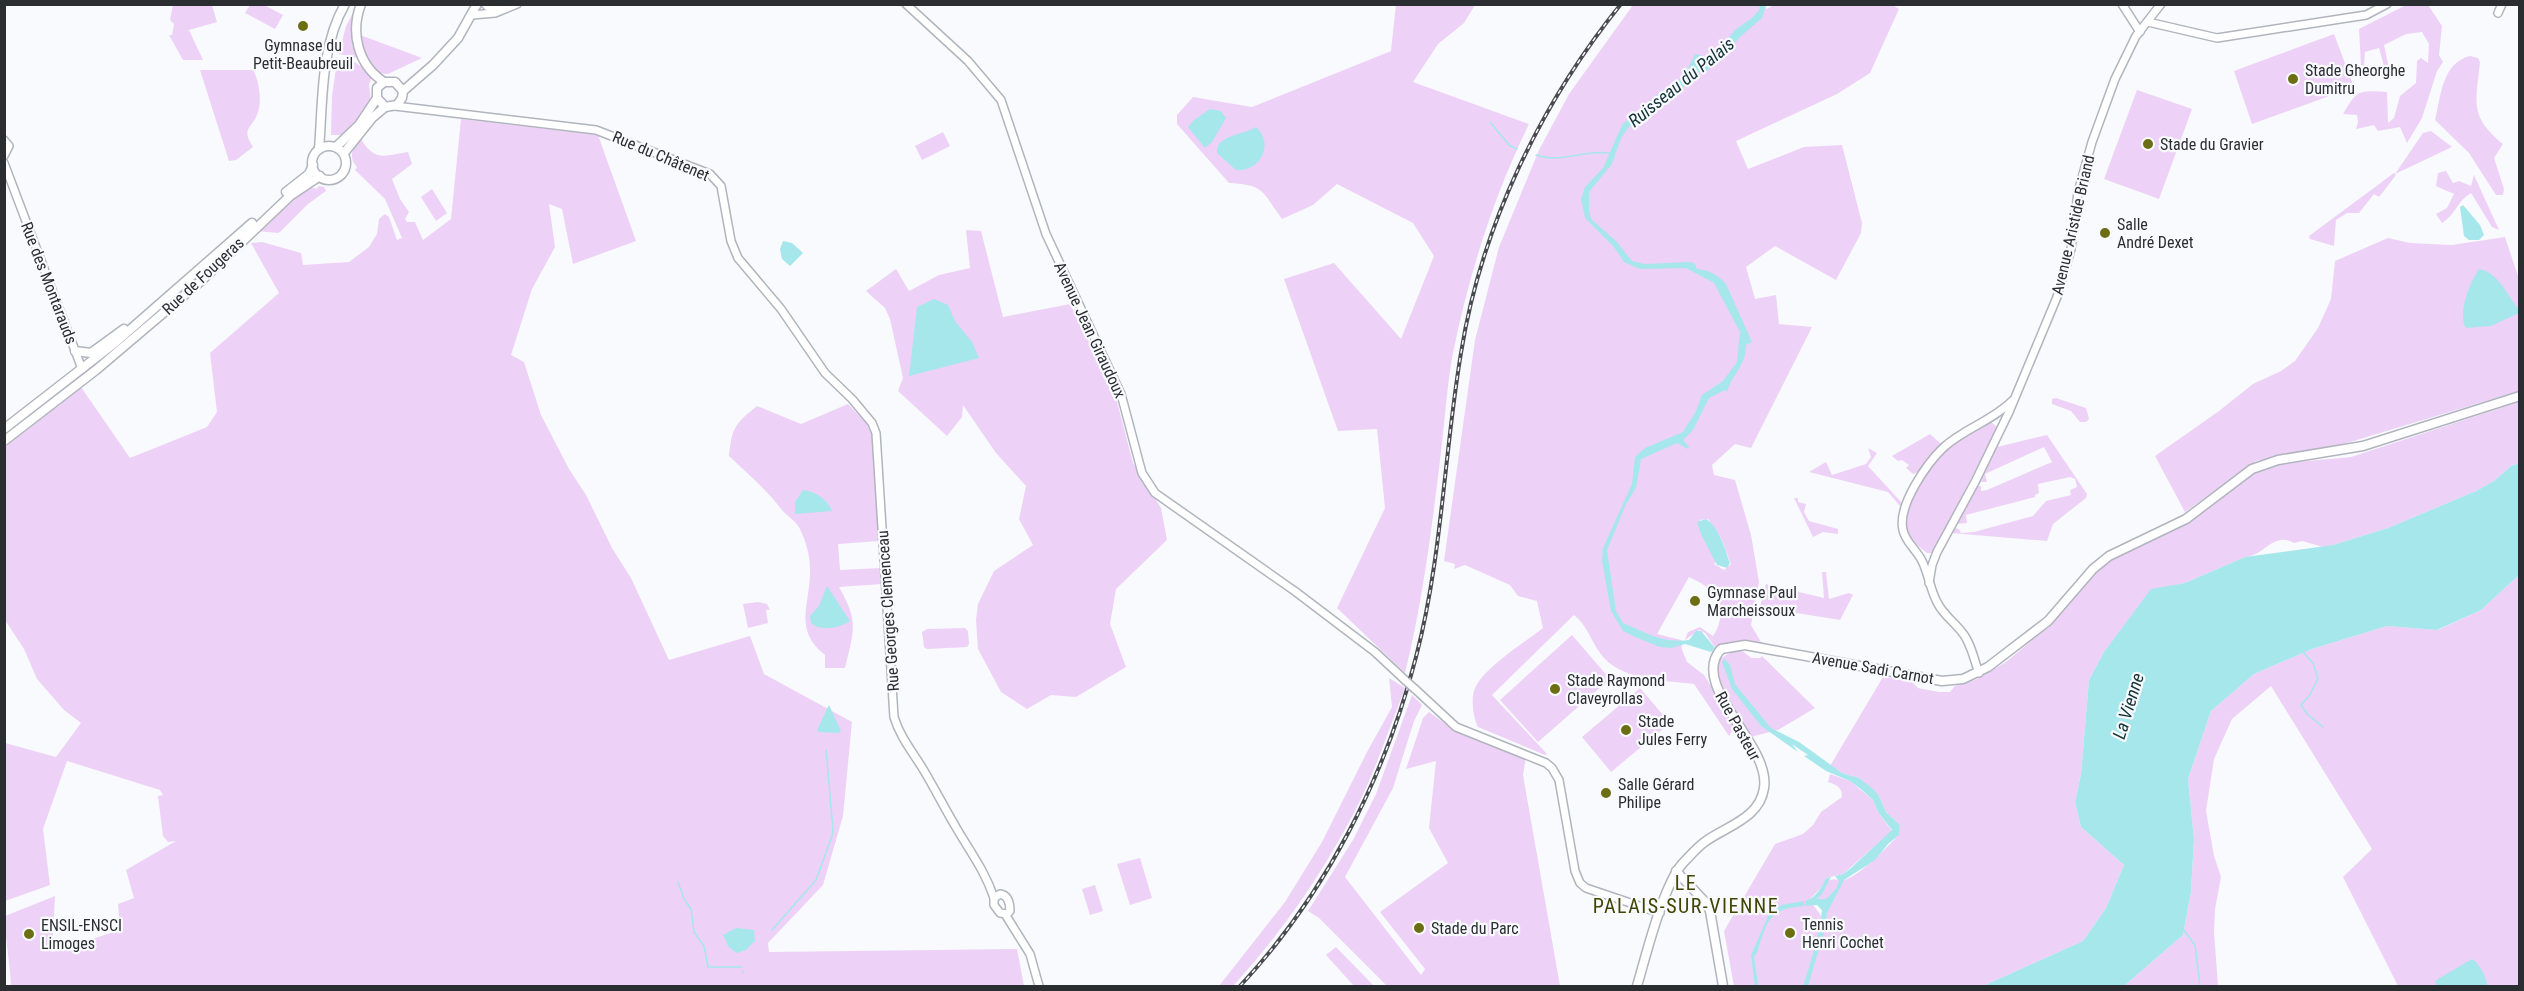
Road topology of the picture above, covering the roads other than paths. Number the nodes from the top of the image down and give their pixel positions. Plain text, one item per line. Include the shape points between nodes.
1 (345, 4) edge
2 (361, 4) edge
3 (477, 4) edge
4 (485, 4) edge
5 (517, 4) edge
6 (906, 4) edge
7 (2122, 4) edge
8 (2161, 4) edge
9 (2387, 4) edge
10 (2502, 4) edge
11 (509, 7) junction
12 (2498, 14) dead end
13 (472, 15) junction
14 (2148, 22) junction
15 (2140, 32) junction
16 (419, 75) junction
17 (384, 82) junction
18 (395, 82) junction
19 (402, 94) junction
20 (377, 98) junction
21 (385, 106) junction
22 (395, 106) junction
23 (417, 109) junction
24 (4, 141) edge
25 (336, 147) junction
26 (319, 149) junction
27 (344, 153) junction
28 (4, 156) edge
29 (4, 163) edge
30 (313, 165) junction
31 (320, 176) junction
32 (140, 321) junction
33 (805, 343) joint
34 (75, 351) junction
35 (84, 373) junction
36 (2016, 396) junction
37 (2520, 396) edge
38 (1993, 417) junction
39 (2001, 427) junction
40 (4, 429) edge
41 (4, 441) edge
42 (1929, 583) junction
43 (1721, 649) joint
44 (1979, 673) junction
45 (1676, 872) junction
46 (997, 896) junction
47 (1007, 913) junction
48 (1660, 913) junction
49 (1039, 987) edge
50 (1637, 987) edge
51 (1723, 987) edge

1 - 26 main road via 324,72
2 - 17 main road via 356,21 358,47 368,68
3 - 13 main road
4 - 11 street via 495,9
5 - 11 street
6 - 48 street, Avenue Jean Giraudoux, bridge via 983,76 1001,100 1046,234 1121,394 1142,473 1155,493 1375,652 1456,727 1552,768 1559,780 1580,883 1591,891
7 - 15 street
8 - 14 street, Avenue Aristide Briand
9 - 14 street via 2366,15 2217,38
10 - 12 street
11 - 13 street
13 - 16 main road via 458,38
14 - 15 street, Avenue Aristide Briand
15 - 36 street, Avenue Aristide Briand via 2115,79 2092,142 2078,192 2065,275
16 - 18 main road
16 - 19 main road
17 - 18 main road
17 - 20 main road via 377,88
18 - 19 main road
19 - 22 main road
19 - 23 street, Rue du Châtenet
20 - 21 main road
20 - 25 main road via 359,125
21 - 22 main road
21 - 27 main road
22 - 23 street, Rue du Châtenet
23 - 33 street, Rue du Châtenet via 596,130 710,174 721,186 738,258
24 - 28 street via 9,146
25 - 26 main road
25 - 27 main road
26 - 30 main road
27 - 31 main road via 346,165 341,175 332,179
29 - 34 street, Rue des Montarauds
30 - 31 main road
30 - 32 main road, Rue de Fougeras via 309,174
31 - 35 main road, Rue de Fougeras via 290,196 201,281
32 - 34 main road via 91,353
32 - 35 main road, Rue de Fougeras
33 - 46 street, Rue Georges Clemenceau via 825,373 872,423 876,434 894,717 899,734
34 - 35 street, Rue des Montarauds
35 - 40 main road, Rue de Fougeras
35 - 41 main road, Rue de Fougeras
36 - 38 street, Avenue Aristide Briand
36 - 39 street, Avenue Aristide Briand
37 - 44 main road, Avenue Sadi Carnot via 2363,446 2266,463 2252,469 2186,519 2109,556 2049,621
38 - 39 street
38 - 42 street, Avenue Aristide Briand via 1963,433 1934,458 1905,507 1903,531 1918,553
39 - 42 street, Avenue Aristide Briand via 1937,552
42 - 44 street, Avenue Aristide Briand via 1947,618 1966,638
43 - 44 main road, Avenue Sadi Carnot via 1745,645 1942,681
43 - 45 main road, Rue Pasteur via 1712,662 1713,680 1762,770 1764,789 1756,809 1703,843
45 - 48 main road
45 - 51 main road via 1710,911
46 - 47 street, Rue Georges Clemenceau via 996,909
46 - 47 street, Rue Georges Clemenceau via 1006,897 1009,902
47 - 49 street, Rue Georges Clemenceau via 1035,965
48 - 50 main road

